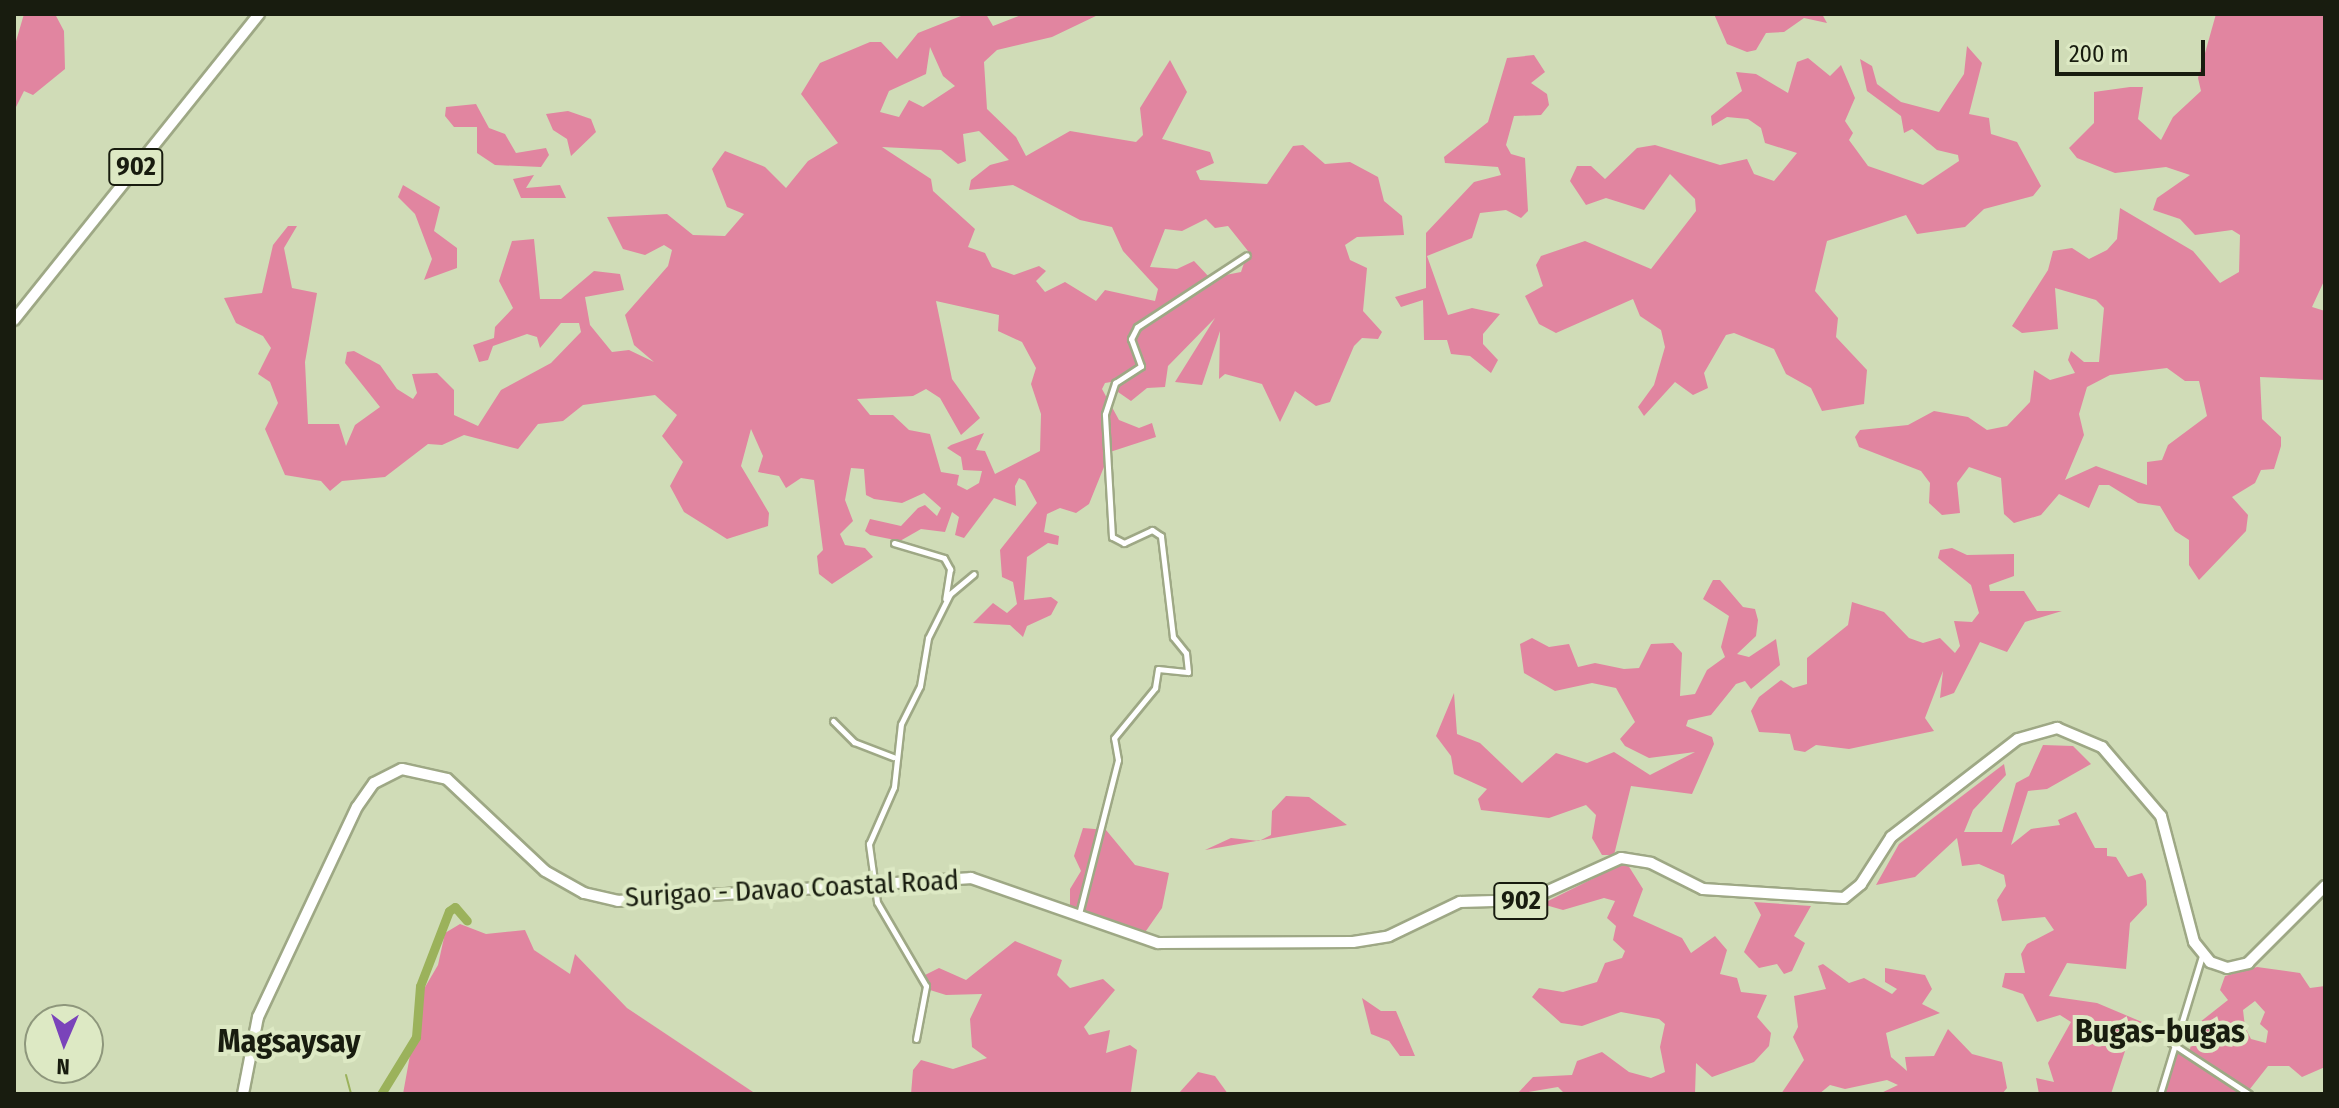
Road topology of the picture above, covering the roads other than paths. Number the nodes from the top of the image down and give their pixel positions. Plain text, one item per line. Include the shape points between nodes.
1 (259, 14) edge
2 (1247, 255) dead end
3 (15, 316) edge
4 (894, 543) dead end
5 (974, 574) dead end
6 (944, 604) junction
7 (833, 721) dead end
8 (893, 757) junction
9 (873, 884) junction
10 (2325, 886) edge
11 (1078, 915) junction
12 (2202, 956) junction
13 (916, 1039) dead end
14 (2171, 1043) junction
15 (243, 1094) edge
16 (2160, 1094) edge
17 (2249, 1094) edge

1 - 3 highway, 902
2 - 11 street via 1137,327 1131,339 1141,364 1115,383 1105,414 1112,537 1124,543 1152,530 1161,536 1173,637 1185,650 1188,672 1158,669 1155,688 1114,738 1118,760
4 - 6 street via 944,558 950,569
5 - 6 street
6 - 8 street
7 - 8 street via 854,742
8 - 9 street via 894,787 869,844
9 - 11 highway, Surigao - Davao Coastal Road / 902 via 983,880
9 - 13 street via 881,910 925,983
9 - 15 highway, Surigao - Davao Coastal Road / 902 via 618,901 557,879 436,773 409,768 387,774 362,798 289,948 258,1017
10 - 12 highway via 2248,963 2227,968
11 - 12 highway, Surigao - Davao Coastal Road / 902 via 1169,944 1371,941 1453,904 1528,900 1621,858 1651,863 1703,889 1838,899 1857,890 1887,841 1938,800 2018,739 2057,728 2102,747 2161,816
12 - 14 street
14 - 16 street
14 - 17 street

